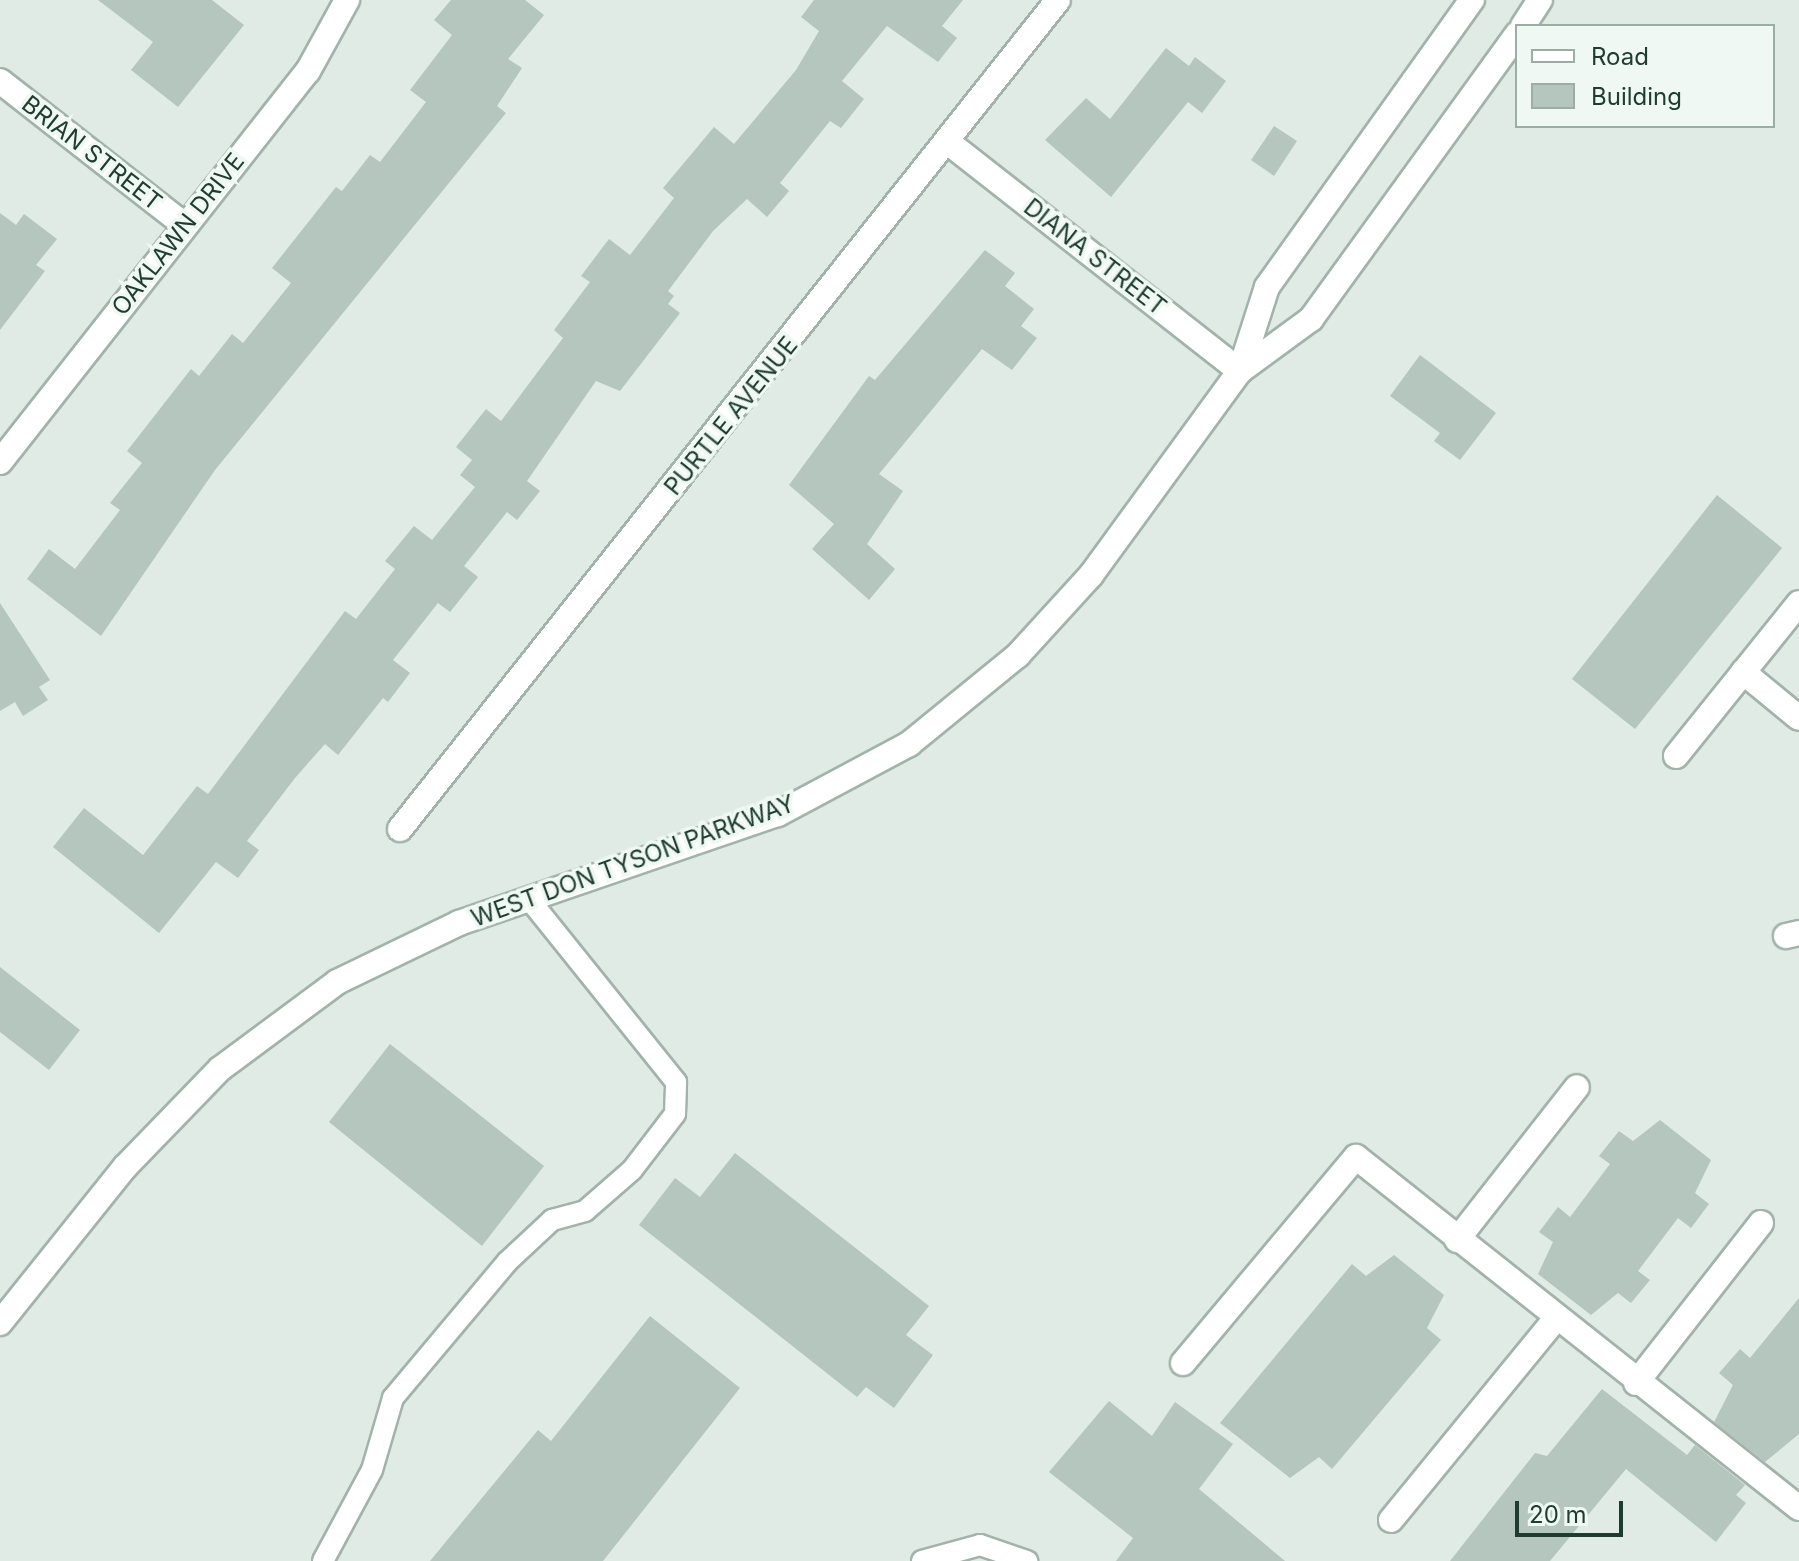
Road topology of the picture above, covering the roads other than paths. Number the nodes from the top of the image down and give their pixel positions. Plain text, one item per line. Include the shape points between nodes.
1 (347, 0) edge
2 (1058, 0) edge
3 (1472, 0) edge
4 (1540, 0) edge
5 (1524, 24) edge
6 (1515, 37) edge
7 (0, 81) edge
8 (949, 143) junction
9 (184, 225) junction
10 (1240, 371) junction
11 (0, 462) edge
12 (1799, 603) edge
13 (1743, 672) junction
14 (1799, 718) edge
15 (1676, 756) dead end
16 (400, 829) dead end
17 (529, 899) junction
18 (1577, 1087) dead end
19 (1761, 1223) dead end
20 (1457, 1240) junction
21 (1554, 1321) junction
22 (0, 1323) edge
23 (1183, 1363) dead end
24 (1636, 1383) junction
25 (1799, 1508) edge
26 (1391, 1520) dead end
27 (323, 1561) edge
28 (922, 1561) edge
29 (1027, 1561) edge

1 - 9 street, OAKLAWN DRIVE via 308,71
2 - 8 street, PURTLE AVENUE
3 - 10 street, WEST DON TYSON PARKWAY via 1267,287
4 - 5 street
6 - 10 street, WEST DON TYSON PARKWAY via 1311,319
7 - 9 street, BRIAN STREET
8 - 10 street, DIANA STREET
8 - 16 street, PURTLE AVENUE
9 - 11 street, OAKLAWN DRIVE
10 - 17 street, WEST DON TYSON PARKWAY via 1091,575 1018,655 909,744 778,814
12 - 13 street
13 - 14 street
13 - 15 street
17 - 22 street, WEST DON TYSON PARKWAY via 459,923 337,982 220,1069 125,1167
17 - 27 lane via 676,1082 675,1114 632,1170 585,1211 552,1220 507,1262 393,1398 372,1470
18 - 20 street
19 - 24 street
20 - 21 street
20 - 23 street via 1356,1157
21 - 24 street
21 - 26 street
24 - 25 street
28 - 29 lane via 980,1545

